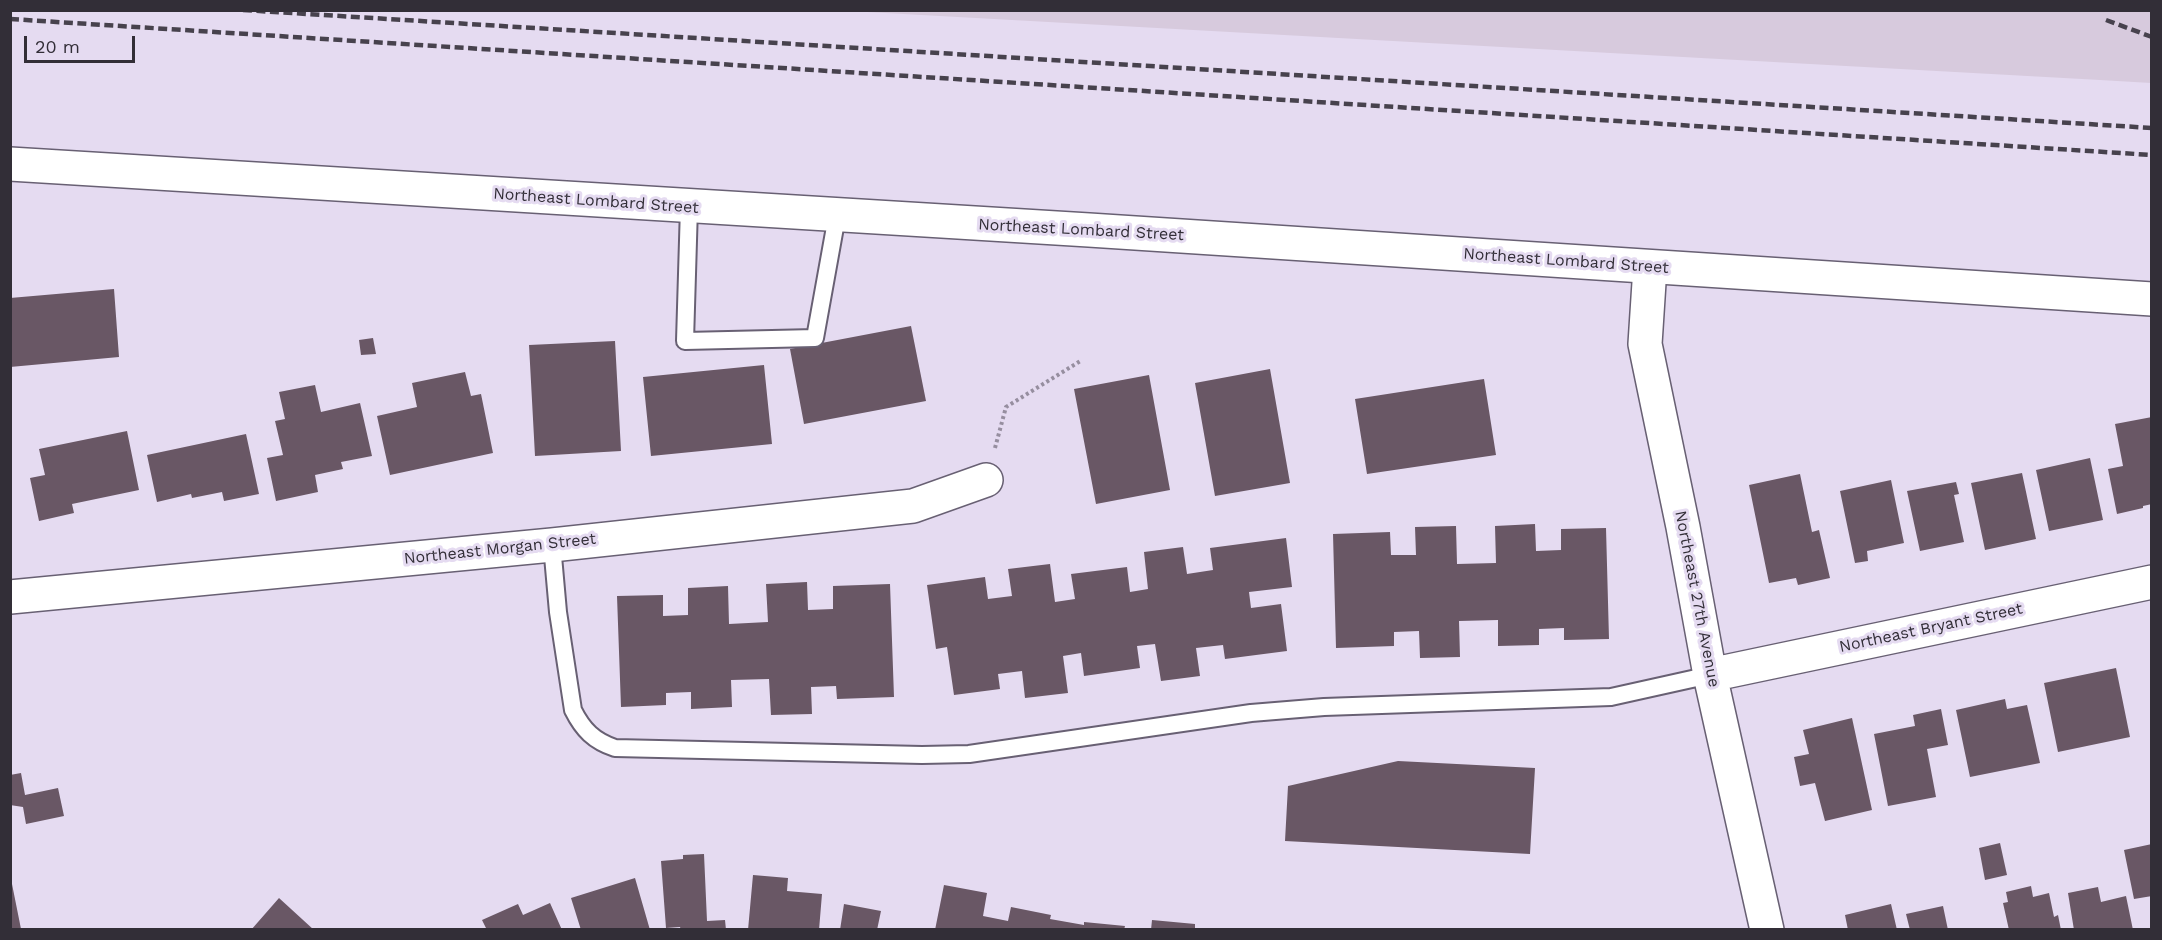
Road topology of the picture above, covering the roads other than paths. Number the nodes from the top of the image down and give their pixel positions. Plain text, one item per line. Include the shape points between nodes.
1 (10, 164) edge
2 (689, 207) junction
3 (837, 216) junction
4 (1650, 267) junction
5 (2151, 299) edge
6 (986, 480) road end
7 (552, 544) junction
8 (2151, 582) edge
9 (10, 597) edge
10 (1710, 675) junction
11 (1767, 930) edge

1 - 2 main road, Northeast Lombard Street
2 - 3 main road, Northeast Lombard Street
2 - 3 lane via 685,341 815,338
3 - 4 main road, Northeast Lombard Street
4 - 5 main road, Northeast Lombard Street
4 - 10 main road, Northeast 27th Avenue via 1645,344
6 - 7 main road, Northeast Morgan Street via 913,506
7 - 9 main road, Northeast Morgan Street
7 - 10 lane via 573,710 590,735 615,748 969,753 1251,713 1611,698
8 - 10 main road, Northeast Bryant Street
10 - 11 main road, Northeast 27th Avenue

